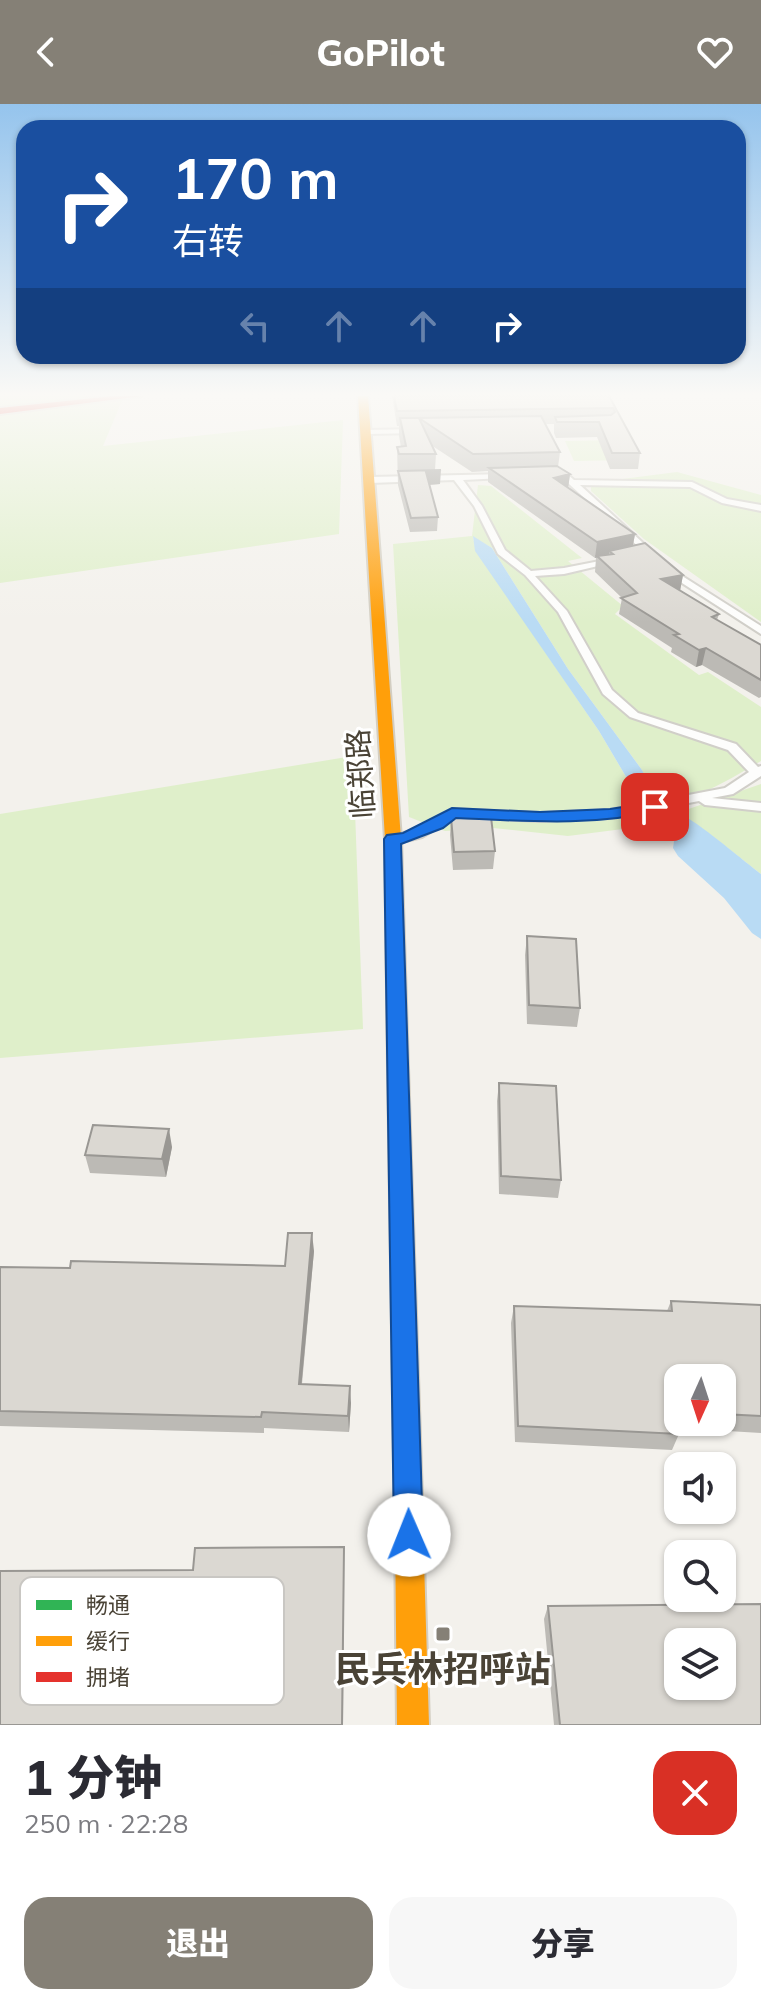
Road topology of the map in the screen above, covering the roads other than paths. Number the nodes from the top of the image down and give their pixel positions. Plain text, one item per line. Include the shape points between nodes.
1 (369, 472) edge
2 (536, 474) edge
3 (520, 475) edge
4 (457, 478) junction
5 (370, 480) junction
6 (572, 482) junction
7 (761, 508) edge
8 (647, 552) junction
9 (633, 555) edge
10 (620, 558) edge
11 (529, 574) junction
12 (761, 631) edge
13 (759, 772) edge
14 (693, 800) junction
15 (761, 807) edge
16 (393, 839) junction
17 (413, 1725) edge

1 - 5 main road, 临郑路
2 - 6 lane via 560,474
3 - 4 lane
4 - 5 lane
4 - 11 lane via 501,552
5 - 16 main road, 临郑路
6 - 7 lane via 692,485 725,501
6 - 8 lane
8 - 9 lane
8 - 12 lane
10 - 11 lane
11 - 13 lane via 562,611 607,692 634,715 732,747
13 - 14 lane via 729,791
14 - 15 lane
14 - 16 lane via 610,814 452,813 406,839
16 - 17 main road, 临郑路

